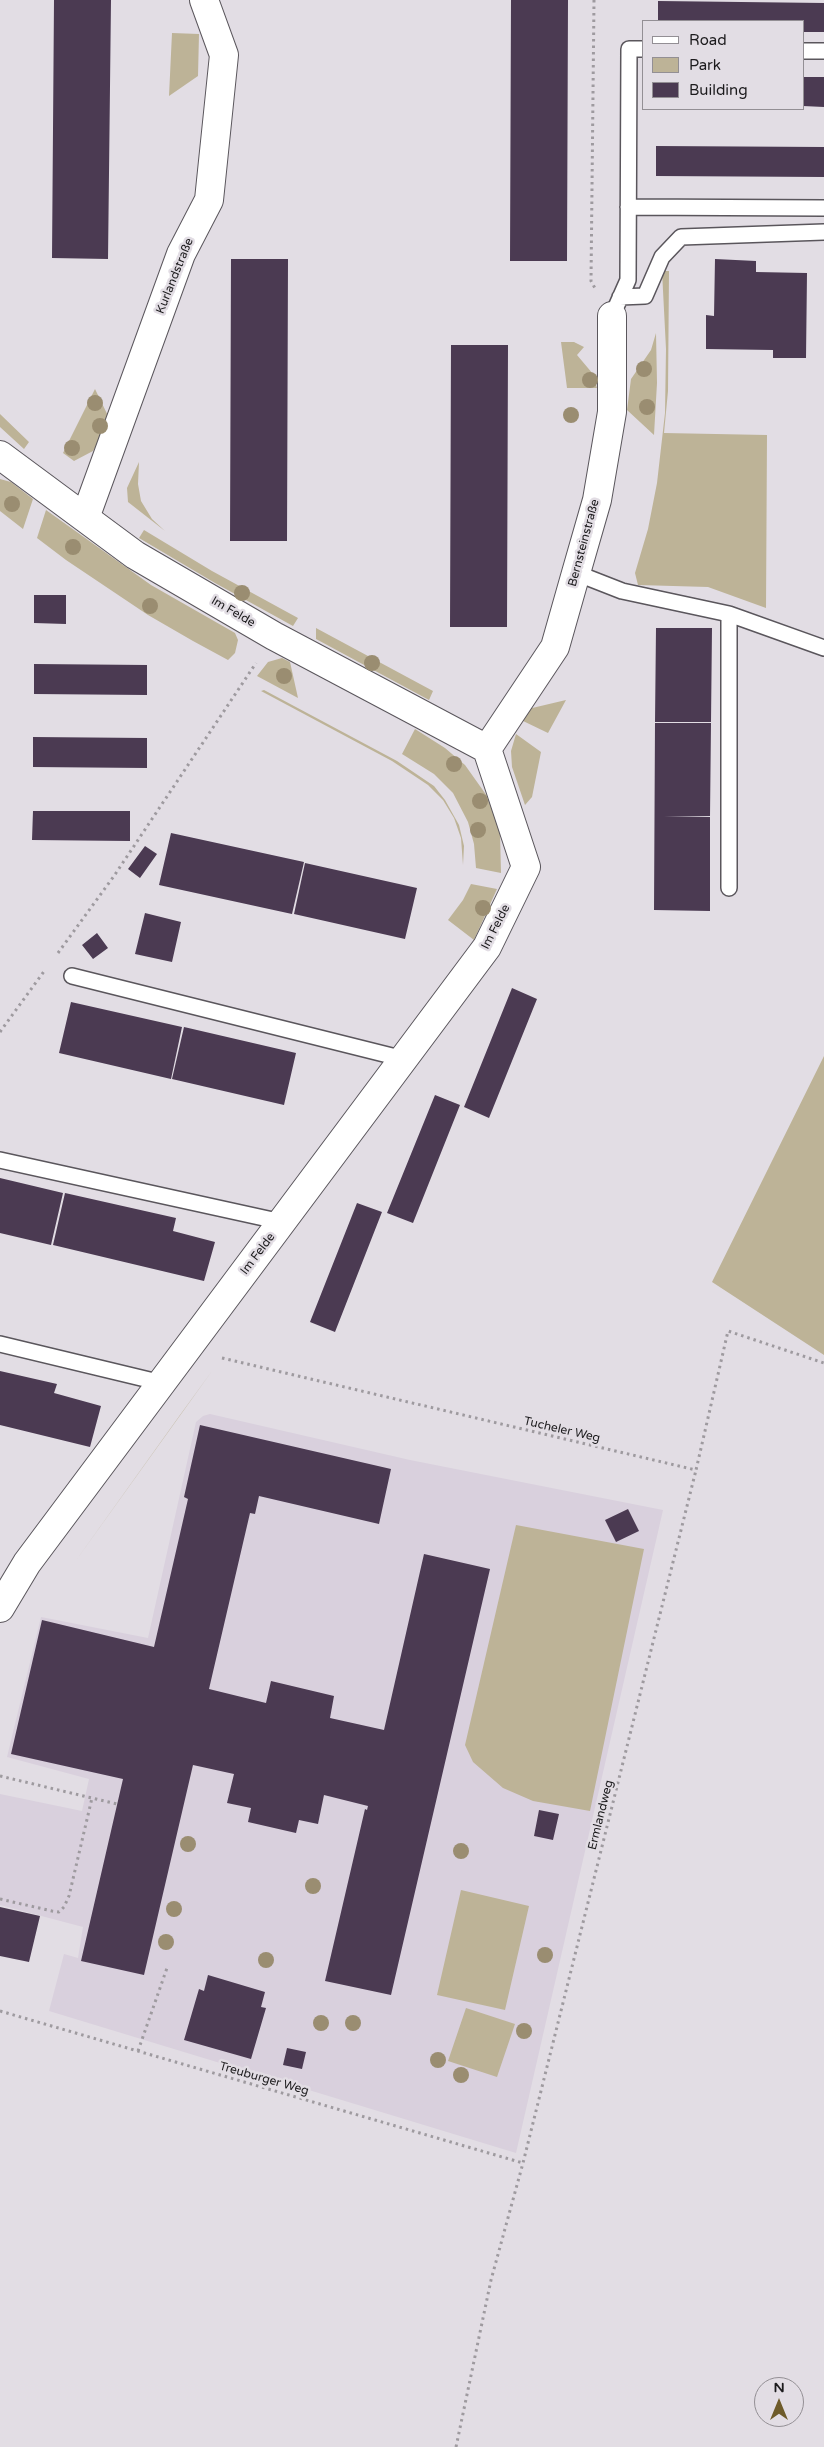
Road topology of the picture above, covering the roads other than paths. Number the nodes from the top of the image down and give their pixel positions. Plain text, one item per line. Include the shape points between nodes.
1 (204, 0) edge
2 (642, 50) edge
3 (804, 51) edge
4 (824, 51) edge
5 (628, 207) junction
6 (824, 208) edge
7 (824, 232) edge
8 (616, 306) junction
9 (0, 455) edge
10 (85, 518) junction
11 (576, 573) junction
12 (729, 614) junction
13 (824, 648) edge
14 (487, 749) junction
15 (728, 888) dead end
16 (72, 976) dead end
17 (404, 1059) junction
18 (0, 1160) edge
19 (282, 1222) junction
20 (0, 1344) edge
21 (162, 1383) junction
22 (0, 1608) edge

1 - 10 street, Kurlandstraße via 224,55 209,200 181,254
2 - 5 lane via 629,49
3 - 4 lane
5 - 6 lane
5 - 8 lane via 628,280
7 - 8 lane via 682,238 662,257 645,296
8 - 11 street, Bernsteinstraße via 612,412 597,500
9 - 10 street, Im Felde
10 - 14 street, Im Felde via 135,555 274,636
11 - 12 lane via 622,591
11 - 14 street, Bernsteinstraße via 555,647
12 - 13 lane
12 - 15 lane
14 - 17 street, Im Felde via 526,867 487,947
16 - 17 lane
17 - 19 street, Im Felde
18 - 19 lane
19 - 21 street, Im Felde
20 - 21 lane
21 - 22 street, Im Felde via 27,1563

